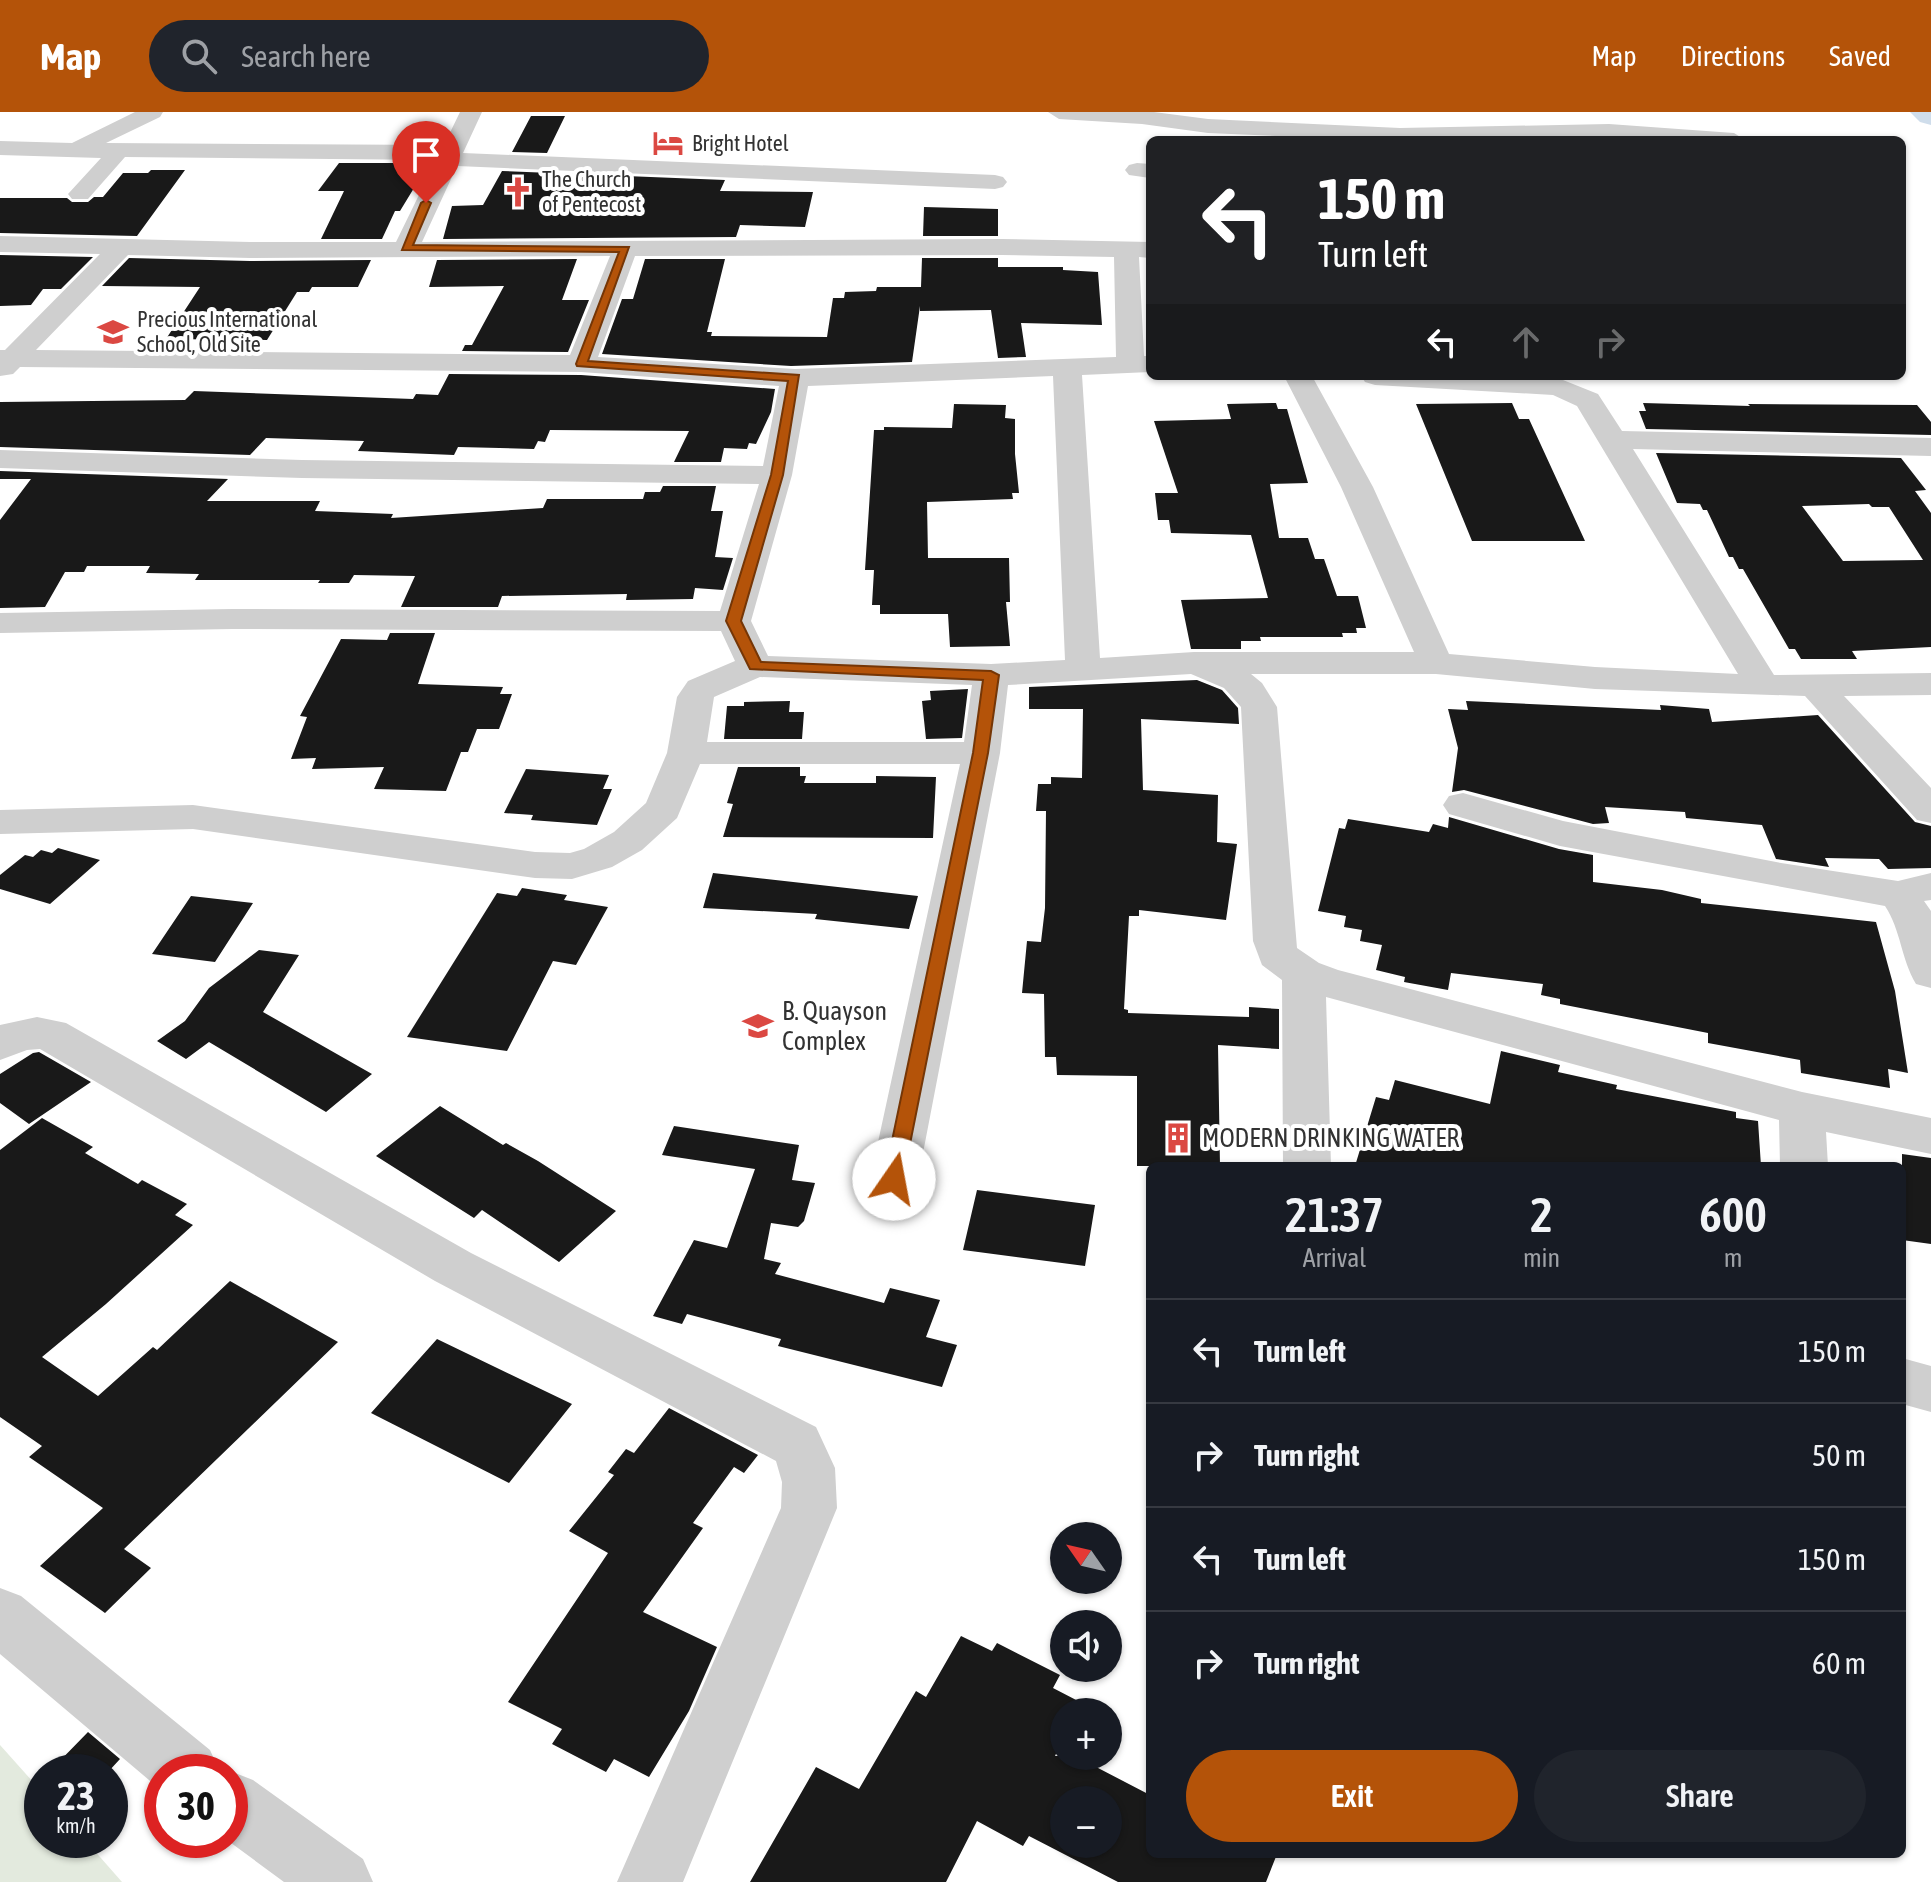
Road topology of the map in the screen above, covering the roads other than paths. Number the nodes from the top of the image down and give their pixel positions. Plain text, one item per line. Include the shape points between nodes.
1 (152, 112) edge
2 (471, 112) edge
3 (1059, 112) edge
4 (1144, 114) edge
5 (1548, 120) edge
6 (1362, 136) edge
7 (1410, 136) edge
8 (1703, 136) edge
9 (0, 148) edge
10 (79, 148) junction
11 (448, 156) junction
12 (995, 182) dead end
13 (80, 194) dead end
14 (0, 244) edge
15 (121, 247) junction
16 (406, 248) junction
17 (625, 249) junction
18 (1138, 250) edge
19 (4, 362) edge
20 (581, 364) junction
21 (1140, 364) edge
22 (1067, 369) junction
23 (795, 378) junction
24 (1300, 380) edge
25 (1442, 380) edge
26 (1611, 440) junction
27 (1921, 447) edge
28 (0, 459) edge
29 (1931, 471) edge
30 (777, 475) junction
31 (734, 621) junction
32 (0, 623) edge
33 (1194, 663) junction
34 (1436, 663) junction
35 (755, 666) junction
36 (1083, 669) junction
37 (991, 675) junction
38 (1931, 684) edge
39 (1763, 686) junction
40 (1815, 686) junction
41 (686, 753) junction
42 (981, 753) junction
43 (1463, 805) dead end
44 (1931, 811) edge
45 (0, 822) edge
46 (1914, 890) edge
47 (1931, 973) edge
48 (1304, 974) junction
49 (0, 1044) edge
50 (1802, 1109) junction
51 (1931, 1136) edge
52 (1307, 1162) edge
53 (1804, 1162) edge
54 (894, 1179) dead end
55 (1906, 1382) edge
56 (1931, 1389) edge
57 (0, 1616) edge
58 (166, 1754) edge
59 (248, 1816) edge
60 (340, 1882) edge
61 (650, 1882) edge

1 - 10 street
2 - 11 street
3 - 4 street
4 - 6 street via 1208,126
5 - 7 street
5 - 8 street
9 - 10 street
10 - 11 street
10 - 13 street via 114,157
11 - 12 street
11 - 16 street
14 - 15 street
15 - 16 street
15 - 19 street
16 - 17 street
17 - 18 street
17 - 20 street
18 - 21 street
19 - 20 street
20 - 23 street
21 - 22 street
22 - 23 street
22 - 36 street
23 - 30 street
24 - 34 street via 1357,487
25 - 26 street via 1558,387 1588,400
26 - 27 street
26 - 39 street
27 - 29 street
28 - 30 street
30 - 31 street
31 - 32 street
31 - 35 street
33 - 34 street
33 - 36 street
33 - 48 street via 1242,682 1259,707 1277,955
34 - 39 street
35 - 37 street
35 - 41 street via 701,689 695,697
36 - 37 street
37 - 42 street
38 - 40 street
39 - 40 street
40 - 44 street
41 - 42 street
41 - 45 street via 663,809 648,825 598,858 572,866 193,817
42 - 54 street
43 - 46 street via 1560,833 1781,876
46 - 47 street via 1913,916
48 - 50 street
48 - 52 street
49 - 61 street via 34,1031 50,1034 453,1267 796,1444 809,1467 809,1508
50 - 51 street
50 - 53 street
55 - 56 street
57 - 58 street
59 - 60 street

